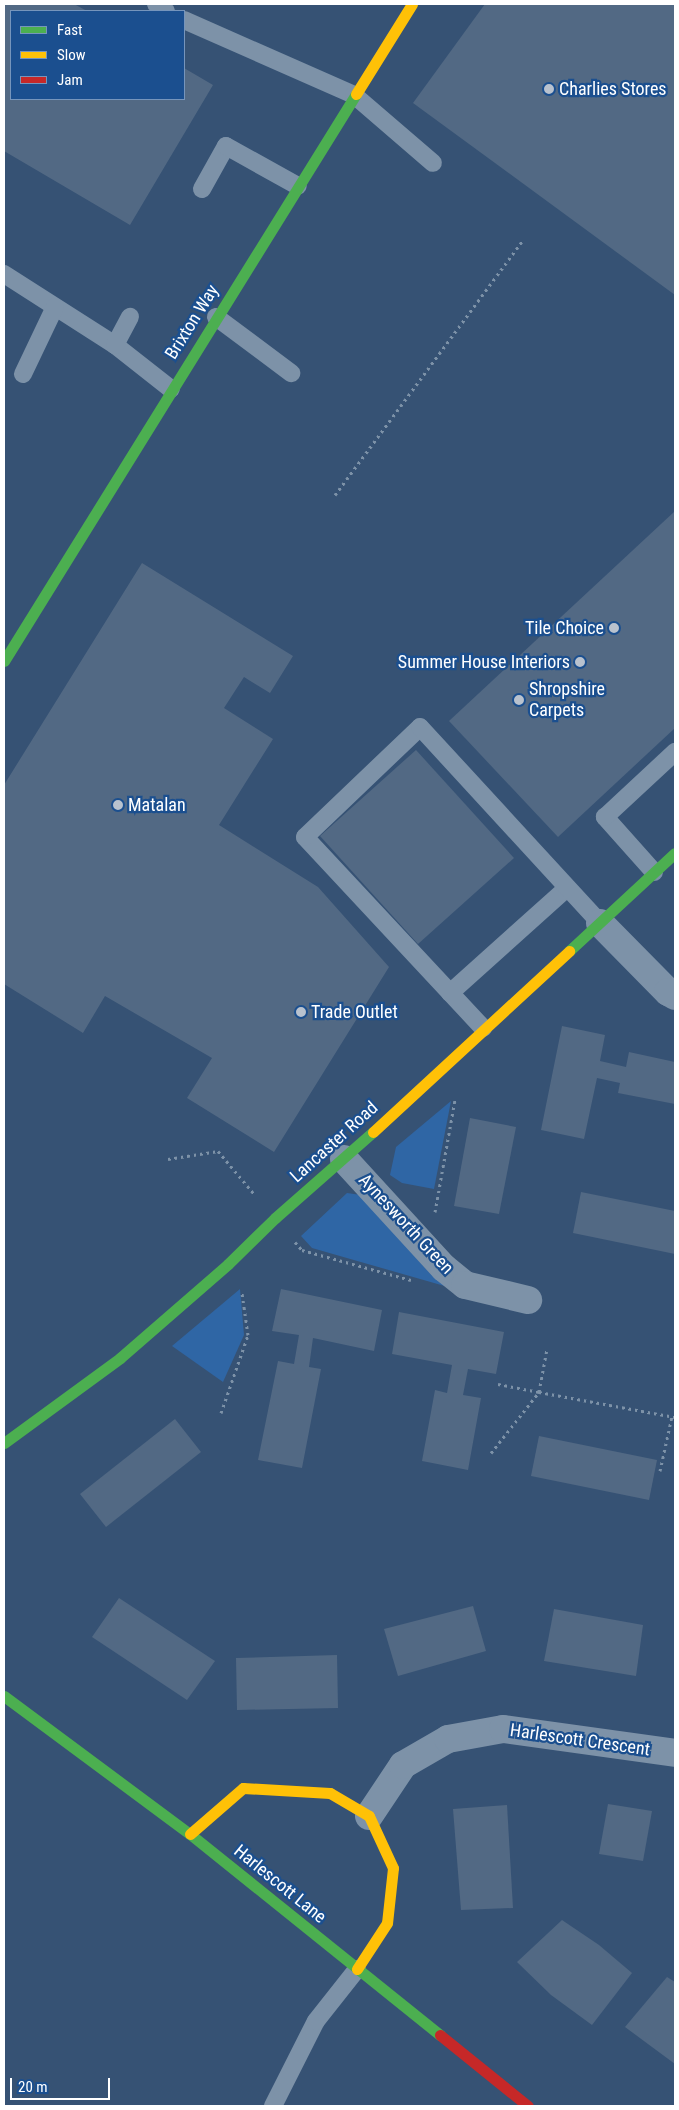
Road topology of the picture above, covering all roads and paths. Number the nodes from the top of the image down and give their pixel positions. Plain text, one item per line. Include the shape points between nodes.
1 (412, 4) edge
2 (185, 20) edge
3 (354, 96) junction
4 (432, 163) dead end
5 (298, 186) junction
6 (202, 189) dead end
7 (523, 240) dead end
8 (4, 274) edge
9 (56, 307) junction
10 (130, 317) dead end
11 (216, 317) junction
12 (115, 345) junction
13 (292, 373) dead end
14 (23, 374) dead end
15 (171, 390) junction
16 (335, 495) dead end
17 (4, 661) edge
18 (675, 752) edge
19 (675, 853) edge
20 (654, 872) junction
21 (567, 888) junction
22 (600, 923) junction
23 (450, 993) junction
24 (675, 996) edge
25 (483, 1028) junction
26 (453, 1059) junction
27 (344, 1158) junction
28 (429, 1250) junction
29 (237, 1255) junction
30 (528, 1300) dead end
31 (547, 1349) dead end
32 (498, 1384) dead end
33 (539, 1392) junction
34 (221, 1413) dead end
35 (674, 1416) edge
36 (4, 1443) edge
37 (491, 1453) dead end
38 (660, 1471) dead end
39 (4, 1696) edge
40 (675, 1753) edge
41 (369, 1816) junction
42 (190, 1834) junction
43 (357, 1969) junction
44 (273, 2106) edge
45 (528, 2106) edge

1 - 3 street, Brixton Way
2 - 3 lane
3 - 4 lane
3 - 5 street, Brixton Way
5 - 6 lane via 226,146
5 - 11 street, Brixton Way
7 - 16 path
8 - 9 lane
9 - 12 lane
9 - 14 lane
10 - 12 lane
11 - 13 lane
11 - 15 street, Brixton Way
12 - 15 lane
15 - 17 street, Brixton Way
18 - 20 lane via 605,817
19 - 20 street, Lancaster Road
20 - 22 street, Lancaster Road
21 - 22 lane
21 - 23 lane
21 - 23 lane via 420,727 304,837
22 - 24 street
22 - 25 street, Lancaster Road
23 - 25 lane
25 - 26 street, Lancaster Road
26 - 27 street, Lancaster Road
26 - 28 path via 458,1080
27 - 28 street, Aynesworth Green
27 - 29 street, Lancaster Road
28 - 30 street, Aynesworth Green via 465,1285
29 - 34 path via 248,1335
29 - 36 street, Lancaster Road via 120,1358
31 - 33 path
32 - 33 path
33 - 35 path
33 - 37 path
35 - 38 path
39 - 42 street, Harlescott Lane
40 - 41 street, Harlescott Crescent via 503,1729 448,1739 403,1764
41 - 42 street via 330,1793 243,1788
41 - 43 street via 393,1868 387,1922
42 - 43 street, Harlescott Lane
43 - 44 lane via 316,2021
43 - 45 street, Harlescott Lane

